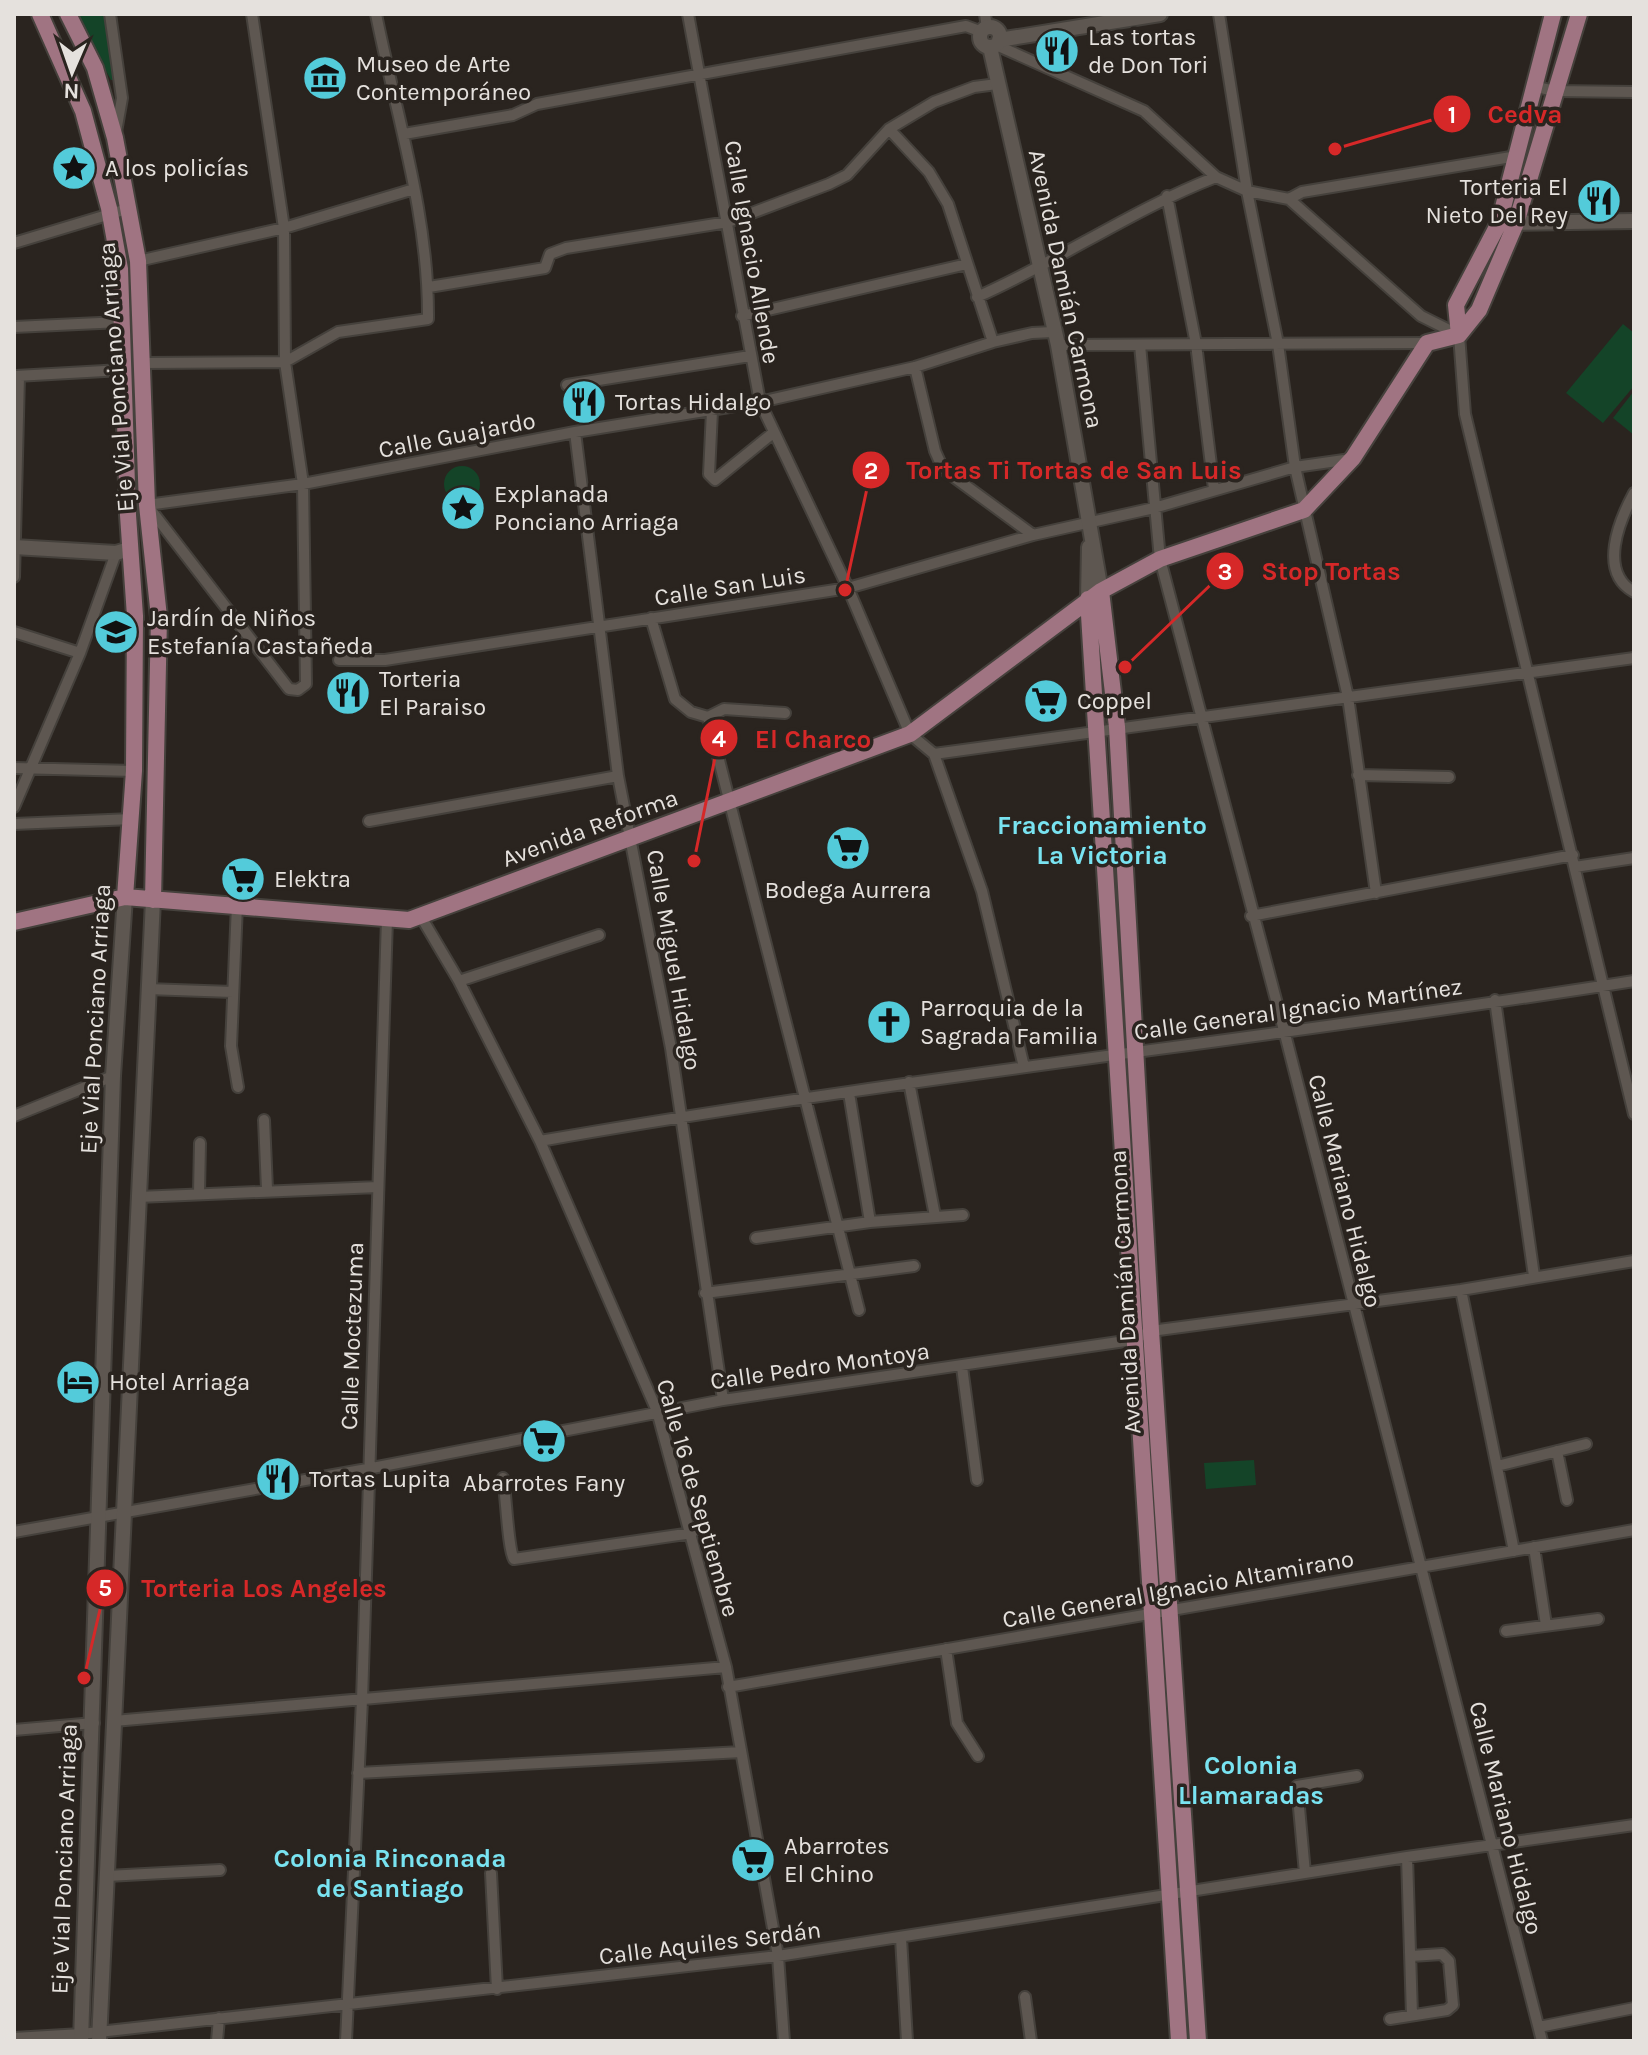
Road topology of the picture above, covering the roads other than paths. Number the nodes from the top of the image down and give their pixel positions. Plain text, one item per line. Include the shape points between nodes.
1 (40, 14) edge
2 (68, 14) edge
3 (110, 14) edge
4 (252, 14) edge
5 (376, 14) edge
6 (688, 14) edge
7 (1160, 14) edge
8 (1219, 14) edge
9 (1553, 14) edge
10 (1579, 14) edge
11 (985, 25) edge
12 (995, 44) junction
13 (700, 74) junction
14 (997, 84) junction
15 (1532, 86) junction
16 (1555, 91) junction
17 (1634, 92) edge
18 (889, 129) junction
19 (404, 134) junction
20 (115, 138) junction
21 (1516, 163) junction
22 (1216, 177) junction
23 (414, 189) junction
24 (1247, 191) junction
25 (1167, 196) junction
26 (1289, 199) junction
27 (127, 209) junction
28 (110, 216) junction
29 (1634, 221) edge
30 (728, 222) junction
31 (1499, 223) junction
32 (1516, 223) junction
33 (284, 228) junction
34 (14, 243) edge
35 (138, 261) junction
36 (967, 264) junction
37 (1040, 269) junction
38 (429, 287) junction
39 (977, 297) junction
40 (742, 316) junction
41 (121, 322) junction
42 (14, 327) edge
43 (1459, 335) junction
44 (1056, 339) junction
45 (993, 342) junction
46 (1427, 343) junction
47 (1196, 344) junction
48 (1278, 344) junction
49 (1140, 345) junction
50 (750, 356) junction
51 (285, 362) junction
52 (144, 363) junction
53 (915, 367) junction
54 (122, 370) junction
55 (17, 376) edge
56 (567, 385) dead end
57 (760, 402) junction
58 (712, 411) junction
59 (575, 432) junction
60 (773, 433) junction
61 (1353, 458) junction
62 (1295, 467) junction
63 (303, 484) junction
64 (1214, 489) junction
65 (1634, 493) edge
66 (147, 505) junction
67 (1154, 508) junction
68 (1304, 510) junction
69 (1088, 524) junction
70 (1033, 535) junction
71 (15, 547) edge
72 (123, 551) junction
73 (1160, 559) junction
74 (14, 577) edge
75 (848, 588) junction
76 (1634, 592) edge
77 (1094, 595) junction
78 (651, 618) junction
79 (599, 624) junction
80 (14, 632) edge
81 (80, 653) junction
82 (1634, 658) edge
83 (339, 660) dead end
84 (1528, 673) junction
85 (1348, 697) junction
86 (785, 713) dead end
87 (708, 717) junction
88 (1202, 717) junction
89 (1117, 727) junction
90 (1097, 730) junction
91 (910, 734) junction
92 (934, 754) junction
93 (14, 768) edge
94 (31, 768) junction
95 (134, 771) junction
96 (1358, 775) junction
97 (618, 776) junction
98 (1449, 777) dead end
99 (14, 778) edge
100 (731, 801) junction
101 (14, 807) edge
102 (132, 819) junction
103 (369, 821) dead end
104 (14, 824) edge
105 (1123, 829) junction
106 (1102, 830) junction
107 (632, 839) junction
108 (1634, 858) edge
109 (1574, 861) junction
110 (1376, 893) junction
111 (125, 897) junction
112 (153, 900) junction
113 (237, 905) junction
114 (420, 915) junction
115 (1251, 916) junction
116 (387, 919) junction
117 (14, 922) edge
118 (599, 935) dead end
119 (459, 981) junction
120 (1634, 981) edge
121 (1603, 986) junction
122 (147, 989) junction
123 (233, 992) junction
124 (1495, 1000) junction
125 (1285, 1034) junction
126 (1135, 1053) junction
127 (1117, 1055) junction
128 (1024, 1067) junction
129 (113, 1076) junction
130 (909, 1082) junction
131 (238, 1087) dead end
132 (849, 1093) junction
133 (802, 1097) junction
134 (1634, 1114) edge
135 (14, 1116) edge
136 (680, 1116) junction
137 (264, 1120) dead end
138 (540, 1141) junction
139 (200, 1143) dead end
140 (378, 1187) junction
141 (267, 1189) junction
142 (199, 1193) junction
143 (138, 1197) junction
144 (963, 1215) dead end
145 (935, 1216) junction
146 (870, 1222) junction
147 (838, 1227) junction
148 (756, 1238) dead end
149 (1634, 1261) edge
150 (914, 1266) dead end
151 (848, 1274) junction
152 (1534, 1276) junction
153 (1461, 1290) junction
154 (705, 1293) junction
155 (1351, 1302) junction
156 (859, 1310) dead end
157 (1151, 1331) junction
158 (1132, 1340) junction
159 (962, 1367) junction
160 (723, 1400) junction
161 (657, 1411) junction
162 (1586, 1444) dead end
163 (1557, 1451) junction
164 (1497, 1466) junction
165 (367, 1469) junction
166 (503, 1478) dead end
167 (977, 1480) dead end
168 (1567, 1500) dead end
169 (127, 1511) junction
170 (101, 1515) junction
171 (1634, 1530) edge
172 (14, 1532) edge
173 (692, 1533) junction
174 (1534, 1547) junction
175 (1514, 1551) junction
176 (1422, 1567) junction
177 (1160, 1613) junction
178 (1598, 1619) dead end
179 (1546, 1625) junction
180 (1506, 1631) dead end
181 (946, 1649) junction
182 (726, 1667) junction
183 (728, 1687) junction
184 (362, 1700) junction
185 (114, 1721) junction
186 (94, 1723) junction
187 (14, 1730) edge
188 (741, 1752) junction
189 (978, 1756) dead end
190 (358, 1773) junction
191 (1357, 1776) dead end
192 (1634, 1825) edge
193 (1491, 1846) junction
194 (1407, 1857) junction
195 (220, 1870) dead end
196 (491, 1873) dead end
197 (1305, 1873) junction
198 (107, 1876) junction
199 (1189, 1892) junction
200 (1171, 1894) junction
201 (901, 1938) junction
202 (778, 1956) junction
203 (1411, 1956) junction
204 (497, 1989) junction
205 (1025, 1997) dead end
206 (347, 2004) junction
207 (1634, 2008) edge
208 (1412, 2015) junction
209 (219, 2018) junction
210 (1390, 2019) dead end
211 (1539, 2027) junction
212 (99, 2036) edge
213 (14, 2038) edge
214 (81, 2038) edge
215 (217, 2041) edge
216 (346, 2041) edge
217 (784, 2041) edge
218 (907, 2041) edge
219 (1031, 2041) edge
220 (1179, 2041) edge
221 (1198, 2041) edge
222 (1542, 2041) edge

1 - 28 main road, Eje Vial Ponciano Arriaga via 83,111
2 - 20 main road, Eje Vial Ponciano Arriaga via 95,68
3 - 20 street via 122,98
4 - 33 street
5 - 19 street
6 - 13 street, Calle Ignacio Allende
7 - 12 main road
8 - 24 street
9 - 15 main road
10 - 16 main road
11 - 12 main road via 996,29
11 - 13 street
12 - 14 main road, Avenida Damián Carmona
12 - 22 street via 1144,111
13 - 19 street
13 - 30 street, Calle Ignacio Allende
14 - 18 street via 934,102
14 - 37 main road, Avenida Damián Carmona
15 - 16 street
15 - 21 main road
16 - 17 street
16 - 32 main road
18 - 30 street via 847,175
18 - 36 street via 929,172 948,204
19 - 23 street
20 - 27 main road, Eje Vial Ponciano Arriaga
21 - 26 street via 1302,192
21 - 31 main road
22 - 24 street
22 - 25 street
23 - 33 street
23 - 38 street
24 - 26 street
24 - 48 street
25 - 37 street
25 - 47 street
26 - 43 street via 1421,316
27 - 28 street
27 - 35 main road, Eje Vial Ponciano Arriaga
28 - 34 street
28 - 41 main road, Eje Vial Ponciano Arriaga via 120,269
29 - 32 main road
30 - 38 street via 566,248 550,254 545,268
30 - 40 street, Calle Ignacio Allende
31 - 32 main road
31 - 43 main road via 1456,305
32 - 43 main road via 1479,310
33 - 35 street
33 - 51 street
35 - 52 main road, Eje Vial Ponciano Arriaga
36 - 39 street
36 - 40 street
37 - 39 street
37 - 44 main road, Avenida Damián Carmona
38 - 51 street via 428,319 338,332
39 - 45 street
40 - 50 street, Calle Ignacio Allende
41 - 42 street
41 - 54 main road, Eje Vial Ponciano Arriaga
43 - 46 main road
43 - 84 street via 1465,414
44 - 45 street, Calle Guajardo via 1032,333
44 - 49 street, Calle Guajardo
44 - 69 main road, Avenida Damián Carmona
45 - 53 street, Calle Guajardo
46 - 48 street, Calle Guajardo
46 - 61 main road, Avenida Reforma
47 - 48 street, Calle Guajardo
47 - 49 street, Calle Guajardo
47 - 64 street
48 - 62 street
49 - 67 street, Calle Mariano Hidalgo
50 - 56 street
50 - 57 street, Calle Ignacio Allende
51 - 52 street
51 - 63 street
52 - 66 main road, Eje Vial Ponciano Arriaga
53 - 57 street, Calle Guajardo
53 - 70 street via 943,469
54 - 55 street
54 - 72 main road, Eje Vial Ponciano Arriaga
55 - 71 street
57 - 58 street, Calle Guajardo
57 - 60 street, Calle Ignacio Allende
58 - 59 street, Calle Guajardo
58 - 60 street via 709,474 715,480
59 - 63 street, Calle Guajardo
59 - 79 street, Calle Miguel Hidalgo
60 - 75 street, Calle Ignacio Allende
61 - 62 street, Calle San Luis
61 - 68 main road, Avenida Reforma
62 - 64 street, Calle San Luis
62 - 68 street
63 - 66 street, Calle Guajardo
63 - 66 street via 306,684 298,690 289,689
64 - 67 street, Calle San Luis
65 - 76 street via 1612,559 1621,581
66 - 112 main road, Eje Vial Ponciano Arriaga via 159,617
67 - 69 street, Calle San Luis
67 - 73 street, Calle Mariano Hidalgo
68 - 73 main road, Avenida Reforma
68 - 85 street
69 - 70 street, Calle San Luis
69 - 77 main road, Avenida Damián Carmona via 1086,570
70 - 75 street, Calle San Luis
71 - 72 main road
71 - 74 street
72 - 81 street
72 - 95 main road, Eje Vial Ponciano Arriaga via 135,616
73 - 77 main road, Avenida Reforma
73 - 88 street, Calle Mariano Hidalgo
75 - 78 street, Calle San Luis
75 - 91 street, Calle Ignacio Allende
77 - 89 main road, Avenida Damián Carmona
77 - 90 main road, Avenida Damián Carmona
77 - 91 main road, Avenida Reforma
78 - 79 street, Calle San Luis
78 - 87 street via 675,699
79 - 83 street, Calle San Luis via 385,660
79 - 97 street, Calle Miguel Hidalgo
80 - 81 street
81 - 94 street
82 - 84 street
84 - 85 street
84 - 109 street
85 - 88 street
85 - 96 street
86 - 87 street via 724,709
87 - 100 street
88 - 89 street
88 - 115 street, Calle Mariano Hidalgo
89 - 90 street
89 - 105 main road, Avenida Damián Carmona
90 - 92 street
90 - 106 main road, Avenida Damián Carmona
91 - 92 street, Calle Ignacio Allende
91 - 100 main road, Avenida Reforma
92 - 128 street via 982,891
93 - 94 street
94 - 95 street
94 - 99 street
94 - 101 street
95 - 102 main road, Eje Vial Ponciano Arriaga
96 - 98 street
96 - 110 street
97 - 103 street
97 - 107 street, Calle Miguel Hidalgo
100 - 107 main road, Avenida Reforma
100 - 133 street
102 - 104 street
102 - 111 main road, Eje Vial Ponciano Arriaga
105 - 106 main road
105 - 126 main road, Avenida Damián Carmona
106 - 127 main road, Avenida Damián Carmona
107 - 114 main road, Avenida Reforma
107 - 136 street, Calle Miguel Hidalgo
108 - 109 street
109 - 110 street
109 - 121 street
110 - 115 street
111 - 112 main road, Avenida Reforma
111 - 117 main road, Avenida Reforma
111 - 129 main road, Eje Vial Ponciano Arriaga
112 - 113 main road, Avenida Reforma
112 - 122 main road, Eje Vial Ponciano Arriaga
113 - 116 main road, Avenida Reforma
113 - 123 street
114 - 116 main road, Avenida Reforma
114 - 119 street, Calle 16 de Septiembre
115 - 125 street, Calle Mariano Hidalgo
116 - 140 street, Calle Moctezuma
118 - 119 street
119 - 138 street, Calle 16 de Septiembre
120 - 121 street, Calle General Ignacio Martínez
121 - 124 street, Calle General Ignacio Martínez
121 - 134 street
122 - 123 street
122 - 143 main road, Eje Vial Ponciano Arriaga
123 - 131 street via 231,1046
124 - 125 street, Calle General Ignacio Martínez
124 - 152 street
125 - 126 street, Calle General Ignacio Martínez
125 - 155 street, Calle Mariano Hidalgo
126 - 127 street, Calle General Ignacio Martínez
126 - 157 main road, Avenida Damián Carmona
127 - 128 street, Calle General Ignacio Martínez
127 - 158 main road, Avenida Damián Carmona
128 - 130 street, Calle General Ignacio Martínez
129 - 135 street
129 - 170 main road, Eje Vial Ponciano Arriaga
130 - 132 street, Calle General Ignacio Martínez
130 - 145 street
132 - 133 street, Calle General Ignacio Martínez
132 - 146 street
133 - 136 street, Calle General Ignacio Martínez
133 - 147 street
136 - 138 street, Calle General Ignacio Martínez
136 - 154 street, Calle Miguel Hidalgo
137 - 141 street
138 - 161 street, Calle 16 de Septiembre
139 - 142 street
140 - 141 street
140 - 165 street, Calle Moctezuma
141 - 142 street
142 - 143 street
143 - 169 main road, Eje Vial Ponciano Arriaga
144 - 145 street
145 - 146 street
146 - 147 street
147 - 148 street
147 - 151 street
149 - 152 street, Calle Pedro Montoya
150 - 151 street
151 - 154 street
151 - 156 street
152 - 153 street, Calle Pedro Montoya
153 - 155 street, Calle Pedro Montoya
153 - 164 street
154 - 160 street, Calle Miguel Hidalgo
155 - 157 street, Calle Pedro Montoya
155 - 176 street, Calle Mariano Hidalgo
157 - 158 street, Calle Pedro Montoya
157 - 177 main road, Avenida Damián Carmona
158 - 159 street, Calle Pedro Montoya
158 - 177 main road, Avenida Damián Carmona
159 - 160 street, Calle Pedro Montoya
159 - 167 street
160 - 161 street, Calle Pedro Montoya
161 - 165 street, Calle Pedro Montoya
161 - 173 street, Calle 16 de Septiembre
162 - 163 street
163 - 164 street
163 - 168 street
164 - 175 street
165 - 169 street, Calle Pedro Montoya
165 - 184 street, Calle Moctezuma
166 - 173 street via 511,1555 521,1560
169 - 170 street, Calle Pedro Montoya
169 - 185 main road, Eje Vial Ponciano Arriaga
170 - 172 street, Calle Pedro Montoya
170 - 186 main road, Eje Vial Ponciano Arriaga
171 - 174 street, Calle General Ignacio Altamirano
173 - 182 street, Calle 16 de Septiembre
174 - 175 street, Calle General Ignacio Altamirano
174 - 179 street
175 - 176 street, Calle General Ignacio Altamirano
176 - 177 street, Calle General Ignacio Altamirano
176 - 193 street, Calle Mariano Hidalgo
177 - 181 street, Calle General Ignacio Altamirano
177 - 199 main road, Avenida Damián Carmona
177 - 200 main road, Avenida Damián Carmona
178 - 179 street
179 - 180 street
181 - 183 street, Calle General Ignacio Altamirano
181 - 189 street via 957,1723
182 - 183 street, Calle 16 de Septiembre
182 - 184 street
183 - 188 street, Calle 16 de Septiembre
184 - 185 street
184 - 190 street, Calle Moctezuma
185 - 198 main road, Eje Vial Ponciano Arriaga
186 - 187 street
186 - 214 main road, Eje Vial Ponciano Arriaga
188 - 190 street
188 - 202 street, Calle 16 de Septiembre
190 - 206 street, Calle Moctezuma
191 - 197 street via 1297,1786
192 - 193 street, Calle Aquiles Serdán
193 - 194 street, Calle Aquiles Serdán
193 - 211 street, Calle Mariano Hidalgo
194 - 197 street, Calle Aquiles Serdán
194 - 203 street
195 - 198 street
196 - 204 street
197 - 199 street, Calle Aquiles Serdán
198 - 212 main road, Eje Vial Ponciano Arriaga
199 - 200 street, Calle Aquiles Serdán
199 - 221 main road, Avenida Damián Carmona
200 - 201 street, Calle Aquiles Serdán
200 - 220 main road, Avenida Damián Carmona
201 - 202 street, Calle Aquiles Serdán
201 - 218 street
202 - 204 street, Calle Aquiles Serdán
202 - 217 street, Calle 16 de Septiembre
203 - 208 street
203 - 208 street via 1442,1954 1449,1961 1454,1997 1447,2010
204 - 206 street, Calle Aquiles Serdán
205 - 219 street
206 - 209 street, Calle Aquiles Serdán
206 - 216 street, Calle Moctezuma
207 - 211 street
208 - 210 street
209 - 212 street, Calle Aquiles Serdán
209 - 215 street
211 - 222 street, Calle Mariano Hidalgo
212 - 214 street, Calle Aquiles Serdán
213 - 214 street, Calle Aquiles Serdán

